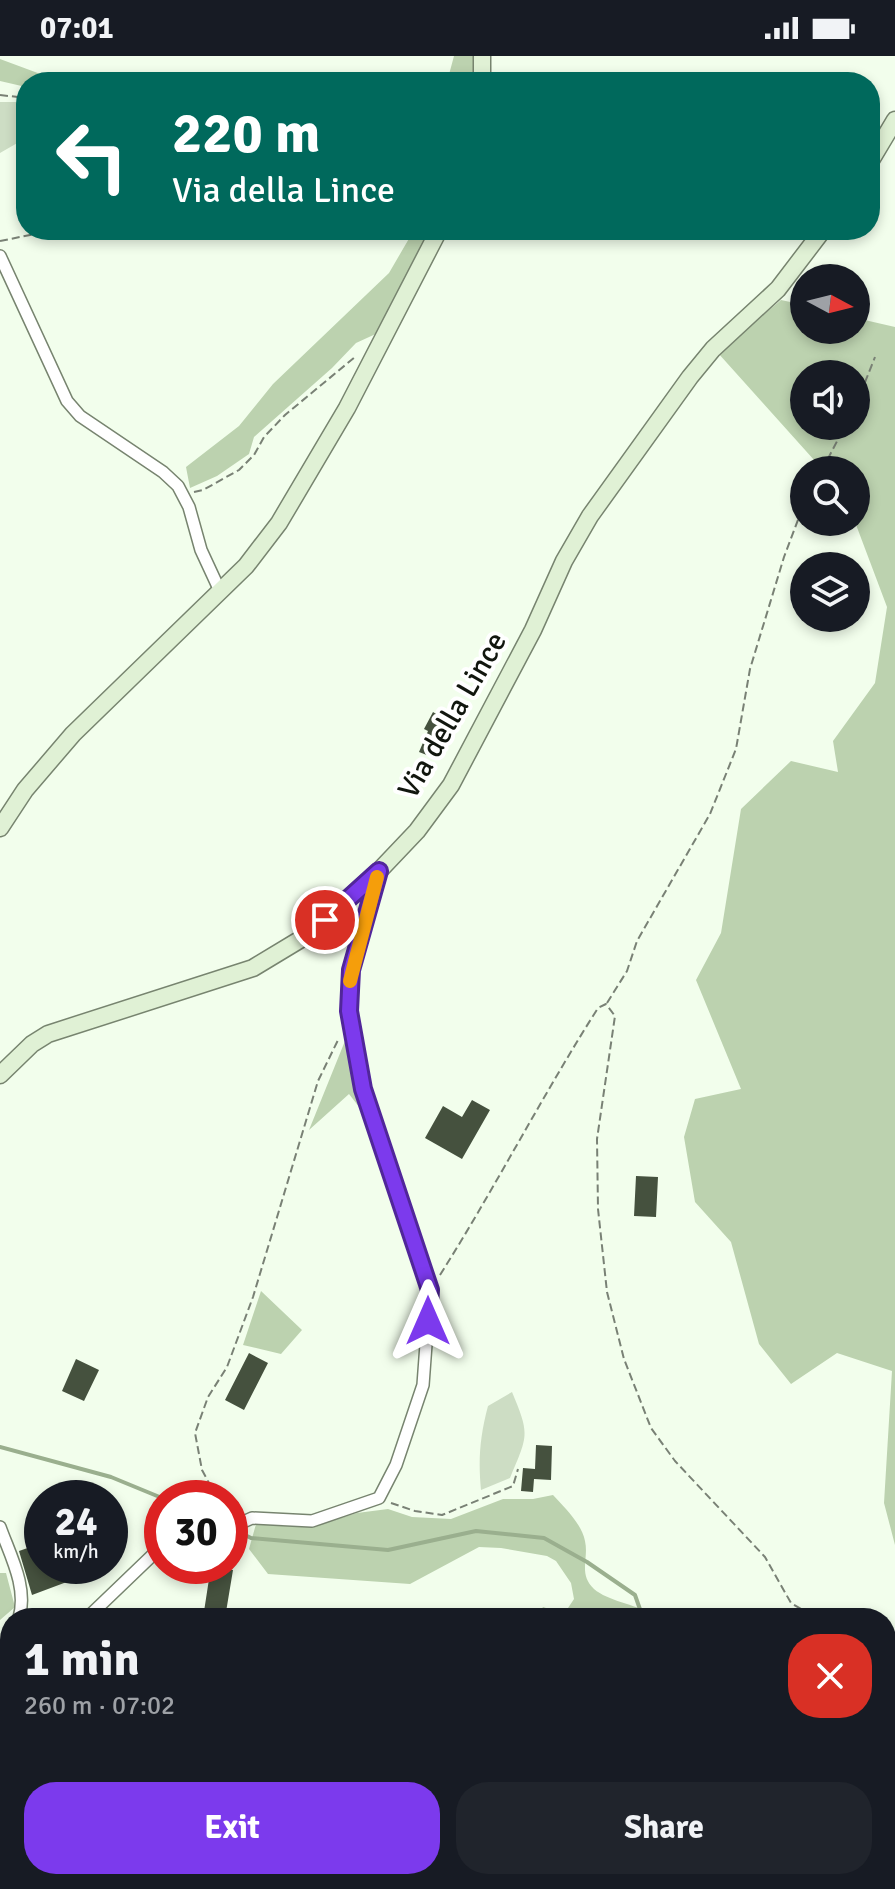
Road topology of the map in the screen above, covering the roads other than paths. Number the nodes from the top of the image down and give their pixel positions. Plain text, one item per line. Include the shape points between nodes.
1 (895, 120) edge
2 (880, 145) edge
3 (434, 240) edge
4 (815, 240) edge
5 (0, 256) edge
6 (220, 591) junction
7 (0, 828) edge
8 (379, 871) junction
9 (0, 1075) edge
10 (248, 1520) edge
11 (0, 1527) edge
12 (144, 1563) edge
13 (21, 1608) edge
14 (97, 1608) edge

1 - 2 street
3 - 6 street via 347,408 279,523
4 - 8 street, Via della Lince via 778,289 690,377 590,516 451,785
5 - 6 street via 67,401 80,416 178,486
6 - 7 street via 73,734
8 - 9 street, Via della Lince via 280,954 253,968 48,1034
8 - 10 street via 351,970 349,1011 363,1089 430,1290 423,1385 379,1498 312,1521
11 - 13 street via 16,1572
12 - 14 street

